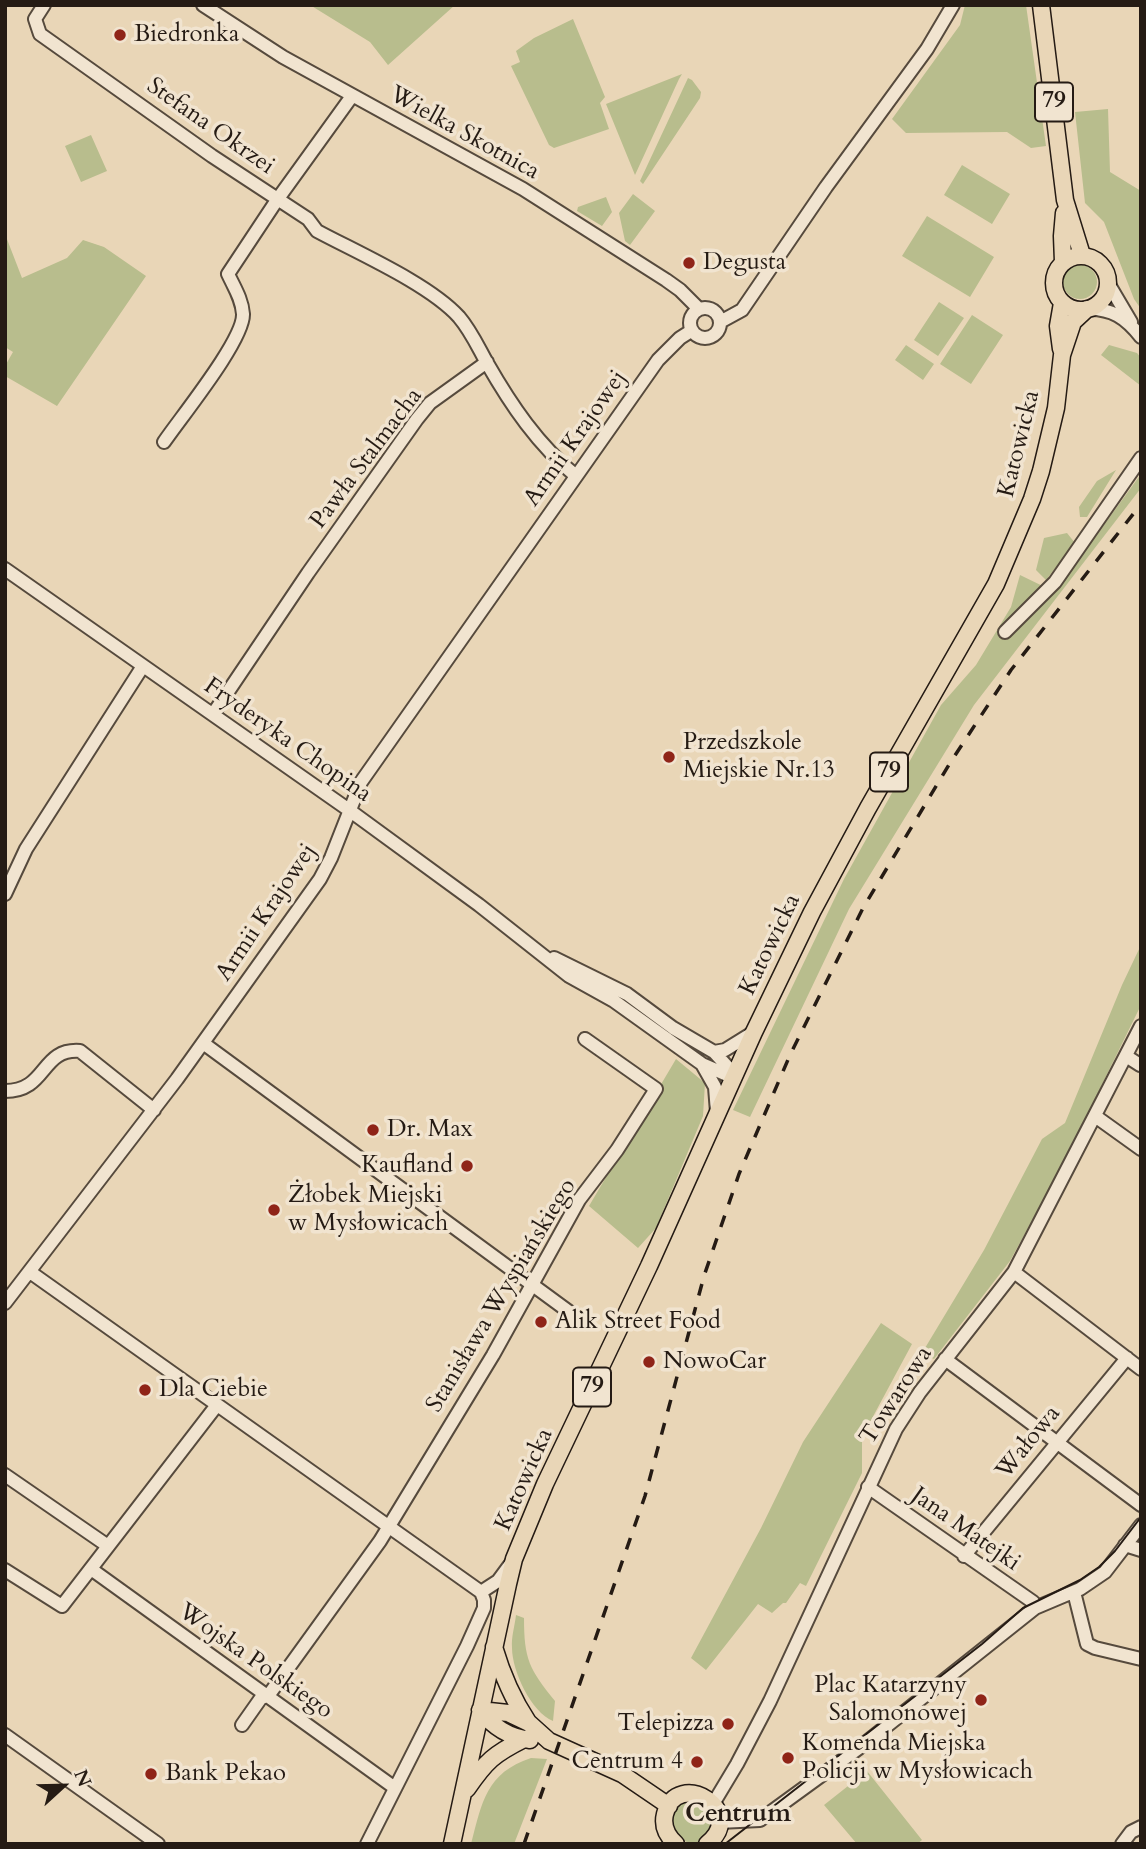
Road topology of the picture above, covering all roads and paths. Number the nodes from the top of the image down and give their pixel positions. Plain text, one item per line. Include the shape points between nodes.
1 (44, 5) edge
2 (203, 5) edge
3 (953, 5) edge
4 (1041, 5) edge
5 (352, 96) junction
6 (277, 200) junction
7 (1065, 200) junction
8 (1082, 256) junction
9 (1063, 262) junction
10 (1108, 283) junction
11 (1062, 303) junction
12 (699, 309) junction
13 (1087, 309) junction
14 (720, 322) junction
15 (691, 331) junction
16 (1138, 333) edge
17 (1062, 355) junction
18 (487, 362) junction
19 (164, 442) dead end
20 (1141, 458) edge
21 (576, 476) junction
22 (5, 569) edge
23 (1005, 632) dead end
24 (144, 666) junction
25 (213, 714) junction
26 (349, 810) junction
27 (5, 894) edge
28 (541, 953) junction
29 (600, 979) junction
30 (614, 1001) junction
31 (642, 1006) junction
32 (1141, 1026) edge
33 (754, 1032) junction
34 (584, 1039) dead end
35 (203, 1043) junction
36 (715, 1052) junction
37 (1126, 1056) junction
38 (702, 1064) junction
39 (1140, 1065) edge
40 (734, 1076) junction
41 (5, 1091) edge
42 (154, 1110) junction
43 (717, 1114) junction
44 (1095, 1116) junction
45 (1141, 1149) edge
46 (30, 1272) junction
47 (1014, 1272) junction
48 (532, 1286) junction
49 (5, 1303) edge
50 (583, 1322) dead end
51 (1127, 1358) junction
52 (945, 1359) junction
53 (1141, 1369) edge
54 (217, 1405) junction
55 (1056, 1442) junction
56 (5, 1475) edge
57 (868, 1488) junction
58 (1141, 1505) edge
59 (1141, 1525) edge
60 (388, 1527) junction
61 (1125, 1545) junction
62 (108, 1546) junction
63 (1141, 1550) edge
64 (964, 1556) junction
65 (514, 1559) junction
66 (91, 1569) junction
67 (5, 1570) edge
68 (481, 1592) junction
69 (1074, 1592) junction
70 (1035, 1608) junction
71 (493, 1644) junction
72 (1141, 1659) edge
73 (268, 1696) junction
74 (480, 1710) junction
75 (528, 1723) junction
76 (242, 1725) dead end
77 (5, 1735) edge
78 (524, 1739) junction
79 (550, 1741) junction
80 (396, 1788) junction
81 (460, 1798) junction
82 (713, 1804) junction
83 (668, 1806) junction
84 (719, 1824) junction
85 (1141, 1827) edge
86 (157, 1844) edge
87 (367, 1844) edge
88 (452, 1844) edge
89 (676, 1844) edge
90 (708, 1844) edge
91 (725, 1844) edge
92 (1122, 1844) edge

1 - 6 street, Stefana Okrzei via 35,19 40,34
2 - 5 street, Wielka Skotnica
3 - 14 street via 932,42 742,310
4 - 7 main road, 79
5 - 6 street, Stefana Okrzei
5 - 12 street, Wielka Skotnica via 523,189 673,285
6 - 18 street via 308,219 317,231 446,304 473,335
6 - 19 street via 228,274 244,317 232,346
7 - 8 main road, 79
7 - 9 main road, 79
8 - 9 main road
8 - 10 main road via 1103,267
9 - 11 main road, 79 via 1054,277
10 - 13 main road, 79 via 1102,300
10 - 16 street
11 - 13 main road
11 - 17 main road, Katowicka / 79 via 1058,326
12 - 14 street via 715,312
12 - 15 street via 690,318
13 - 16 street via 1112,312
13 - 17 main road, Katowicka / 79 via 1073,322
14 - 15 street via 711,338 700,338
15 - 21 street, Armii Krajowej via 658,360
17 - 33 main road, Katowicka / 79 via 1056,408 1041,471 996,584 843,854
18 - 21 street via 539,442
18 - 25 street, Pawła Stalmacha via 430,403 417,419
20 - 23 street via 1055,582
21 - 26 street, Armii Krajowej via 361,782
22 - 24 street, Fryderyka Chopina
24 - 25 street, Fryderyka Chopina
24 - 27 street via 26,849
25 - 26 street, Fryderyka Chopina
26 - 28 street, Fryderyka Chopina
26 - 35 street, Armii Krajowej via 320,879
28 - 29 street, Fryderyka Chopina
28 - 30 street, Fryderyka Chopina via 569,976
29 - 30 street, Fryderyka Chopina
29 - 31 street, Fryderyka Chopina
30 - 31 street, Fryderyka Chopina
30 - 38 street, Fryderyka Chopina
31 - 36 street, Fryderyka Chopina
32 - 37 street, Towarowa
33 - 36 street
33 - 40 main road, Katowicka / 79
34 - 48 street, Stanisława Wyspiańskiego via 656,1089 579,1200
35 - 42 street, Armii Krajowej
35 - 48 street
36 - 40 street, Fryderyka Chopina
37 - 39 street
37 - 44 street, Towarowa
38 - 40 street, Fryderyka Chopina
38 - 43 street via 715,1087
40 - 43 main road, Katowicka / 79
41 - 42 street via 20,1091 32,1083 58,1054 80,1051
42 - 46 street, Armii Krajowej
43 - 65 main road, Katowicka / 79
44 - 45 street
44 - 47 street, Towarowa
46 - 49 street, Armii Krajowej
46 - 54 street
47 - 51 street
47 - 52 street, Towarowa
48 - 50 street
48 - 60 street, Stanisława Wyspiańskiego
51 - 53 street
51 - 55 street, Wałowa
52 - 55 street
52 - 57 street, Towarowa via 896,1429
54 - 60 street
54 - 62 street
55 - 58 street
55 - 64 street, Wałowa
56 - 62 street
57 - 64 street, Jana Matejki
57 - 82 street, Towarowa via 770,1701
59 - 61 street
60 - 68 street
60 - 73 street, Stanisława Wyspiańskiego
61 - 63 street
61 - 69 street via 1105,1572
62 - 66 street
64 - 70 street, Jana Matejki
65 - 68 street, Katowicka via 498,1581
65 - 71 main road, Katowicka / 79
66 - 67 street via 62,1606
66 - 73 street, Wojska Polskiego
68 - 80 street via 484,1608
69 - 70 street
69 - 72 street via 1087,1644
70 - 84 street via 760,1820
71 - 74 main road, Katowicka / 79
71 - 75 main road via 502,1675
73 - 76 street, Stanisława Wyspiańskiego via 261,1698
73 - 80 street, Wojska Polskiego
74 - 75 main road via 508,1713
74 - 78 main road via 505,1734
74 - 81 main road, Katowicka
75 - 79 main road
77 - 86 street
78 - 79 main road
78 - 81 main road via 498,1752
79 - 83 main road via 622,1774
80 - 87 street
81 - 88 main road, Katowicka
82 - 83 main road via 691,1793
82 - 84 main road
83 - 89 main road via 665,1828
84 - 90 main road
84 - 91 main road
85 - 92 street

